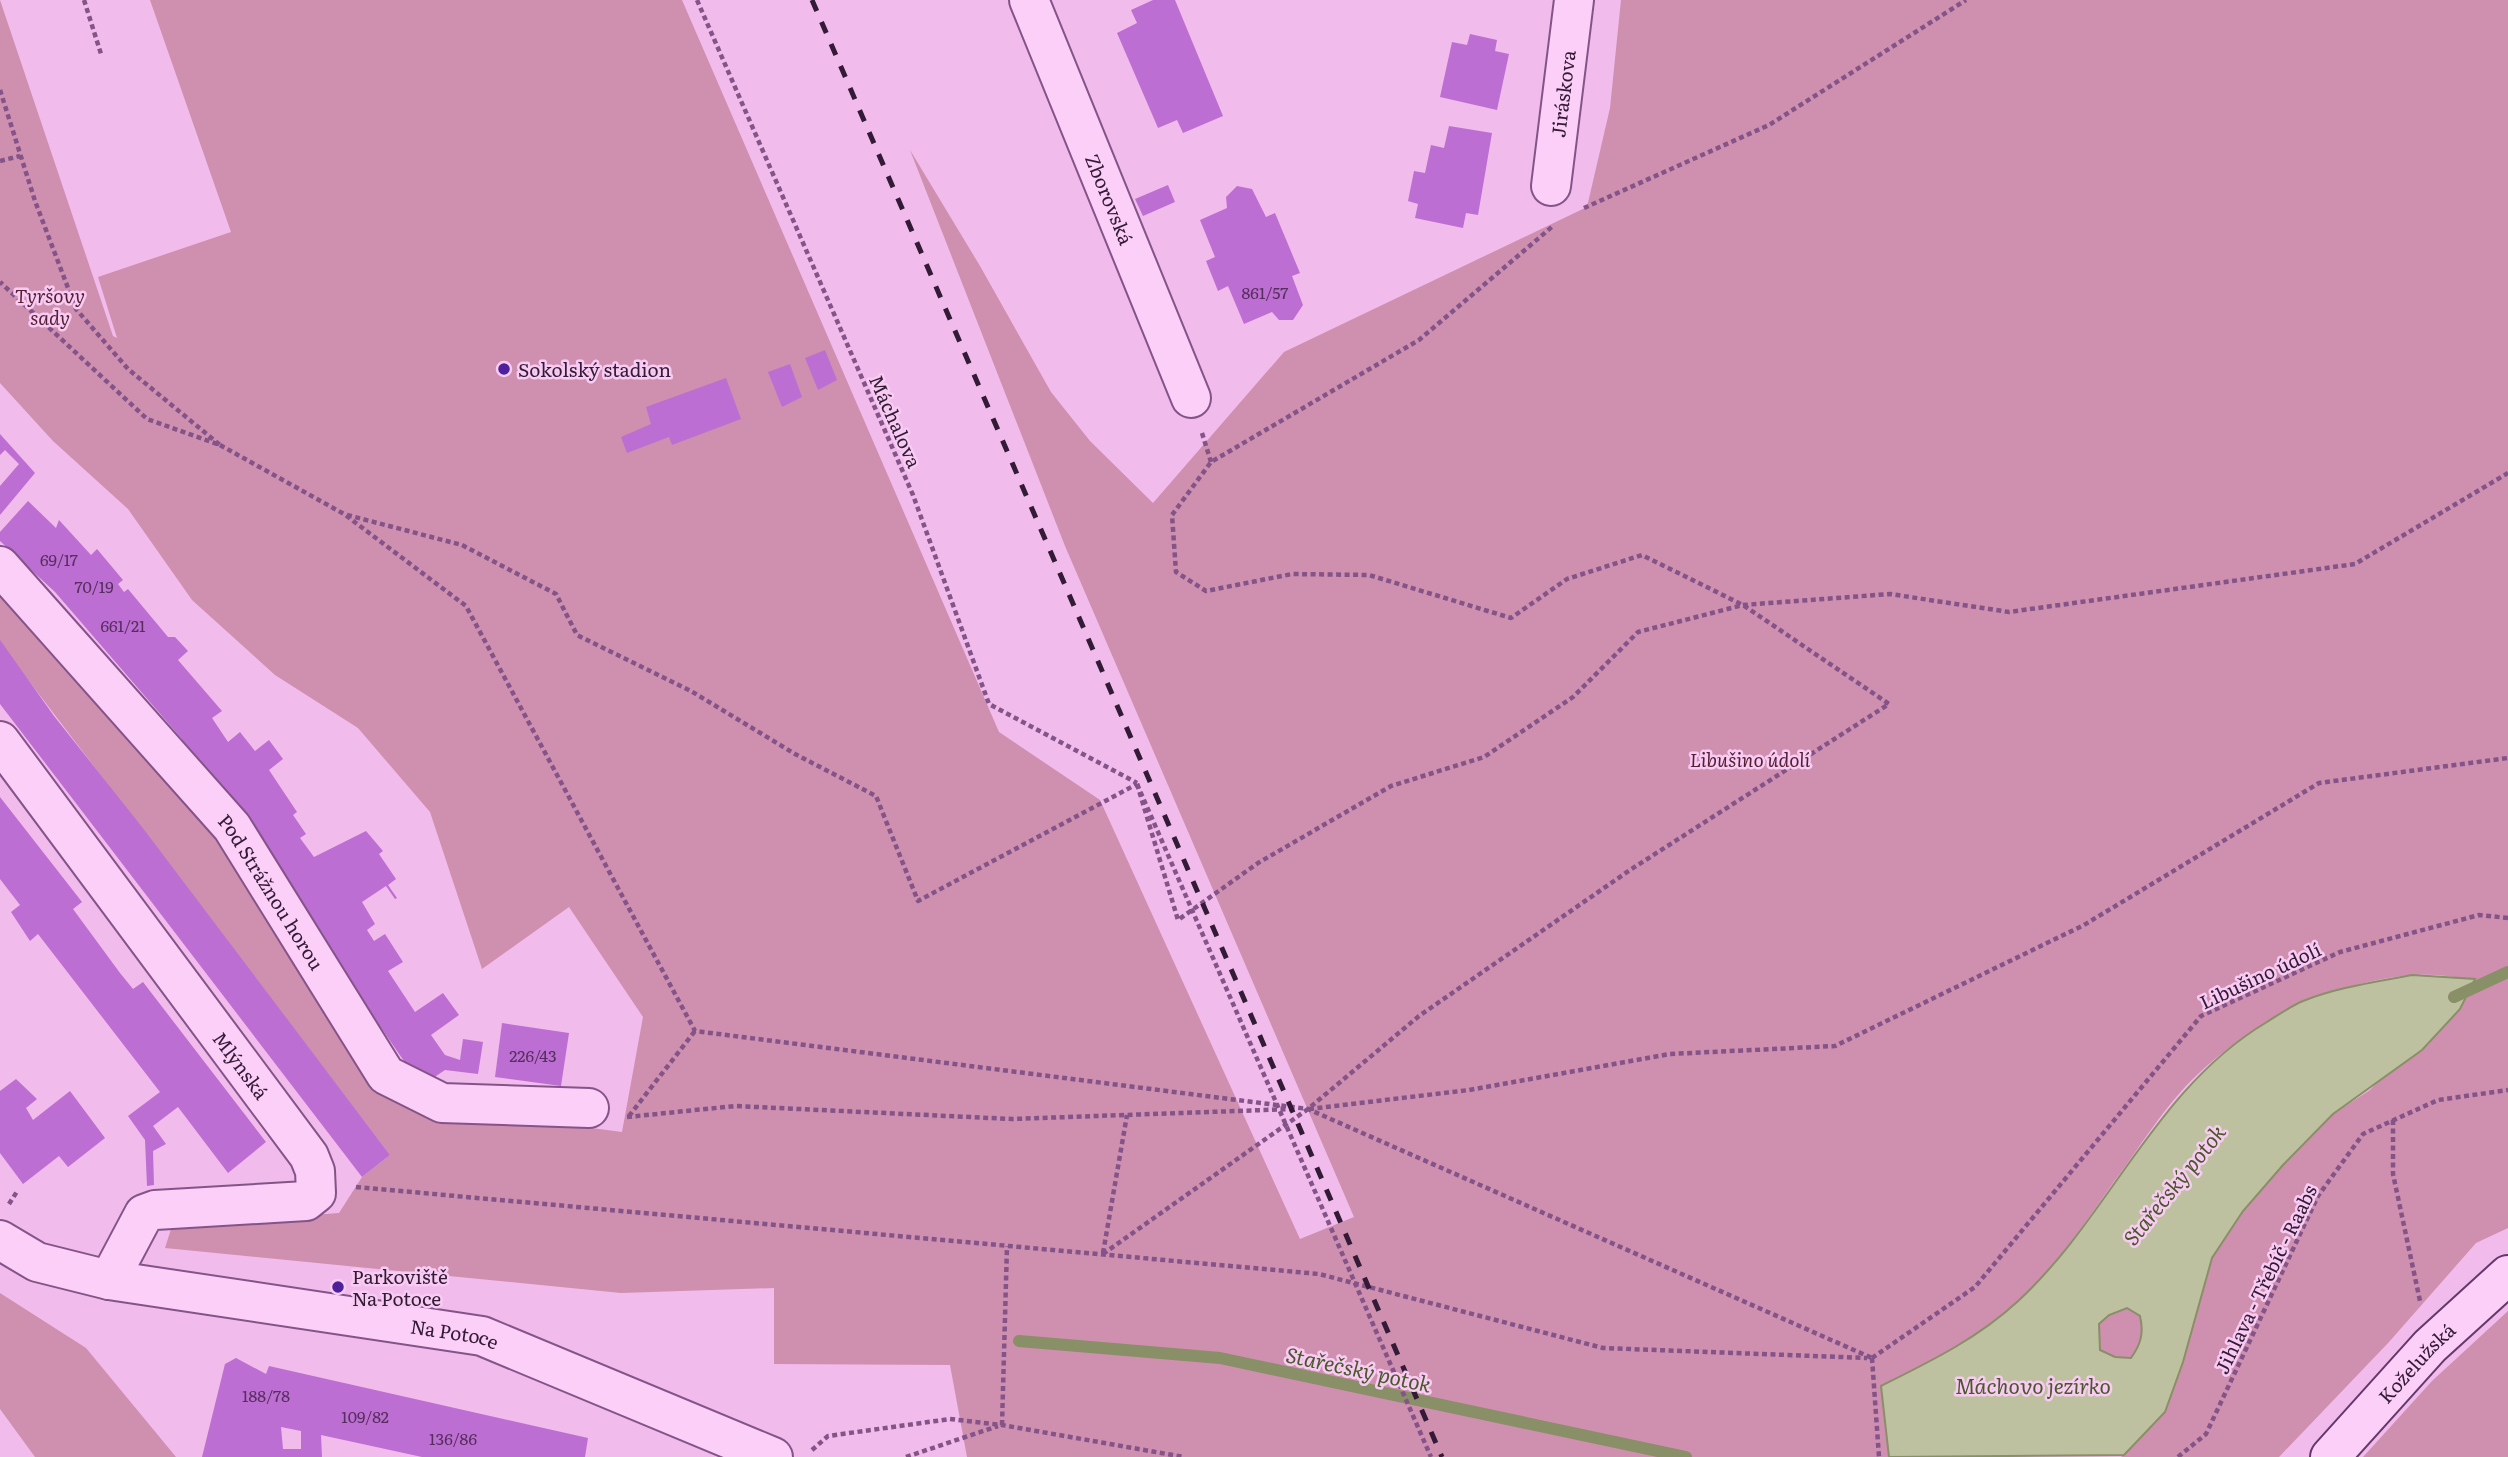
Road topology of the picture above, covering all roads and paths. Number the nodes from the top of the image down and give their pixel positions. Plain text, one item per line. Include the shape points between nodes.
1 (84, 0) edge
2 (697, 0) edge
3 (1029, 0) edge
4 (1574, 0) edge
5 (1966, 0) edge
6 (101, 54) dead end
7 (0, 90) edge
8 (20, 156) junction
9 (0, 161) edge
10 (1563, 206) junction
11 (0, 275) edge
12 (1, 283) edge
13 (1191, 398) dead end
14 (220, 445) junction
15 (2508, 474) edge
16 (344, 514) junction
17 (0, 566) edge
18 (1743, 605) junction
19 (0, 741) edge
20 (2506, 760) edge
21 (1137, 784) junction
22 (2508, 918) edge
23 (695, 1031) junction
24 (2508, 1090) edge
25 (589, 1108) joint
26 (1308, 1109) junction
27 (1127, 1115) junction
28 (628, 1117) junction
29 (2393, 1120) junction
30 (317, 1184) junction
31 (0, 1240) edge
32 (1007, 1246) junction
33 (1102, 1254) junction
34 (2508, 1275) edge
35 (109, 1280) junction
36 (2430, 1346) junction
37 (1871, 1358) junction
38 (1002, 1425) junction
39 (773, 1457) edge
40 (803, 1457) edge
41 (906, 1457) edge
42 (1184, 1457) edge
43 (1431, 1457) edge
44 (1879, 1457) edge
45 (2178, 1457) edge
46 (2330, 1457) edge

1 - 6 path
2 - 21 path, Máchalova via 913,495 989,704
3 - 13 street, Zborovská
4 - 10 street, Jiráskova
5 - 10 path via 1769,125
7 - 8 path
8 - 9 path
8 - 14 path via 76,309 128,369
10 - 18 path via 1419,340 1211,462 1172,514 1176,572 1206,591 1292,574 1369,575 1511,618 1567,579 1642,555
11 - 12 path
12 - 14 path via 147,419
14 - 16 path
15 - 18 path via 2355,564 2009,612 1890,594
16 - 21 path via 462,545 556,594 578,635 691,691 794,754 876,796 918,901
16 - 23 path via 466,606
17 - 25 street, Pod Strážnou horou via 232,827 386,1075 442,1103
18 - 21 path via 1638,632 1573,697 1484,757 1391,786 1258,863 1178,920
18 - 26 path via 1889,704 1630,870 1419,1016
19 - 30 street, Mlýnská via 309,1156
20 - 26 path via 2319,783 2084,925 1835,1046 1670,1054 1469,1090
21 - 43 path, bridge
22 - 37 path, Libušino údolí via 2479,915 2340,952 2201,1016 1975,1287
23 - 26 path
23 - 28 path
24 - 29 path, Jihlava - Třebíč - Raabs via 2438,1100
25 - 28 path
26 - 27 path
26 - 33 path
26 - 37 path
27 - 28 path via 1012,1119 735,1106
27 - 33 path
29 - 36 path via 2393,1174
29 - 45 path, Jihlava - Třebíč - Raabs via 2363,1134 2318,1196 2206,1434
30 - 32 path
30 - 35 street via 316,1193 306,1201 144,1214
31 - 35 street, Na Potoce via 37,1262
32 - 33 path
32 - 38 path
33 - 37 path via 1319,1274 1602,1348
34 - 36 street, Koželužská
35 - 39 street, Na Potoce via 482,1336
36 - 46 street, Koželužská
37 - 44 path
38 - 40 path via 950,1419 828,1436
38 - 41 path
38 - 42 path

